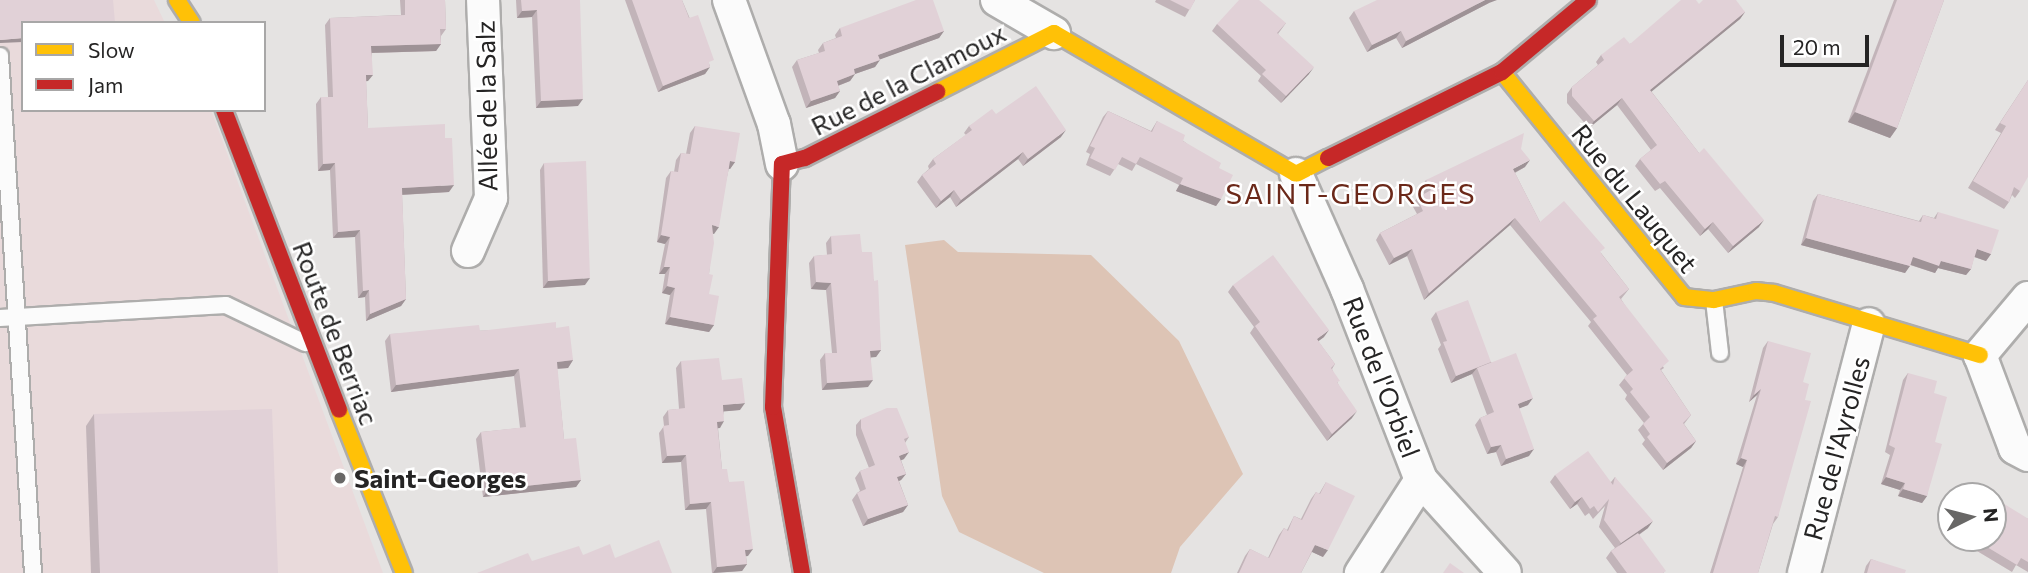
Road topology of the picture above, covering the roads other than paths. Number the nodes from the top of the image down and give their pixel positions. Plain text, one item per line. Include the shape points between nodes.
1 (177, 0) edge
2 (483, 0) edge
3 (729, 0) edge
4 (997, 0) edge
5 (1588, 0) edge
6 (190, 21) edge
7 (1054, 33) junction
8 (0, 56) edge
9 (1502, 72) junction
10 (225, 112) edge
11 (782, 164) junction
12 (1296, 174) junction
13 (468, 251) dead end
14 (2028, 298) edge
15 (1714, 300) junction
16 (8, 318) edge
17 (1869, 324) junction
18 (313, 347) junction
19 (1720, 353) dead end
20 (1980, 355) junction
21 (2028, 455) edge
22 (1421, 480) junction
23 (33, 573) edge
24 (404, 573) edge
25 (802, 573) edge
26 (1361, 573) edge
27 (1505, 573) edge
28 (1804, 573) edge

1 - 6 street
2 - 13 street, Allée de la Salz via 491,198
3 - 11 street via 774,124
4 - 7 street
5 - 9 street
7 - 11 street, Rue de la Clamoux via 805,158
7 - 12 street
8 - 16 lane
9 - 12 street
9 - 15 street, Rue du Lauquet via 1684,297
10 - 18 street, Route de Berriac
11 - 25 street via 773,407
12 - 22 street, Rue de l'Orbiel via 1347,289
14 - 20 street
15 - 17 street, Rue du Lauquet via 1756,291 1774,293
15 - 19 lane
16 - 18 lane via 226,305
16 - 23 lane
17 - 20 street
17 - 28 street, Rue de l'Ayrolles
18 - 24 street, Route de Berriac
20 - 21 street via 2015,448
22 - 26 street, Rue de l'Orbiel
22 - 27 street

